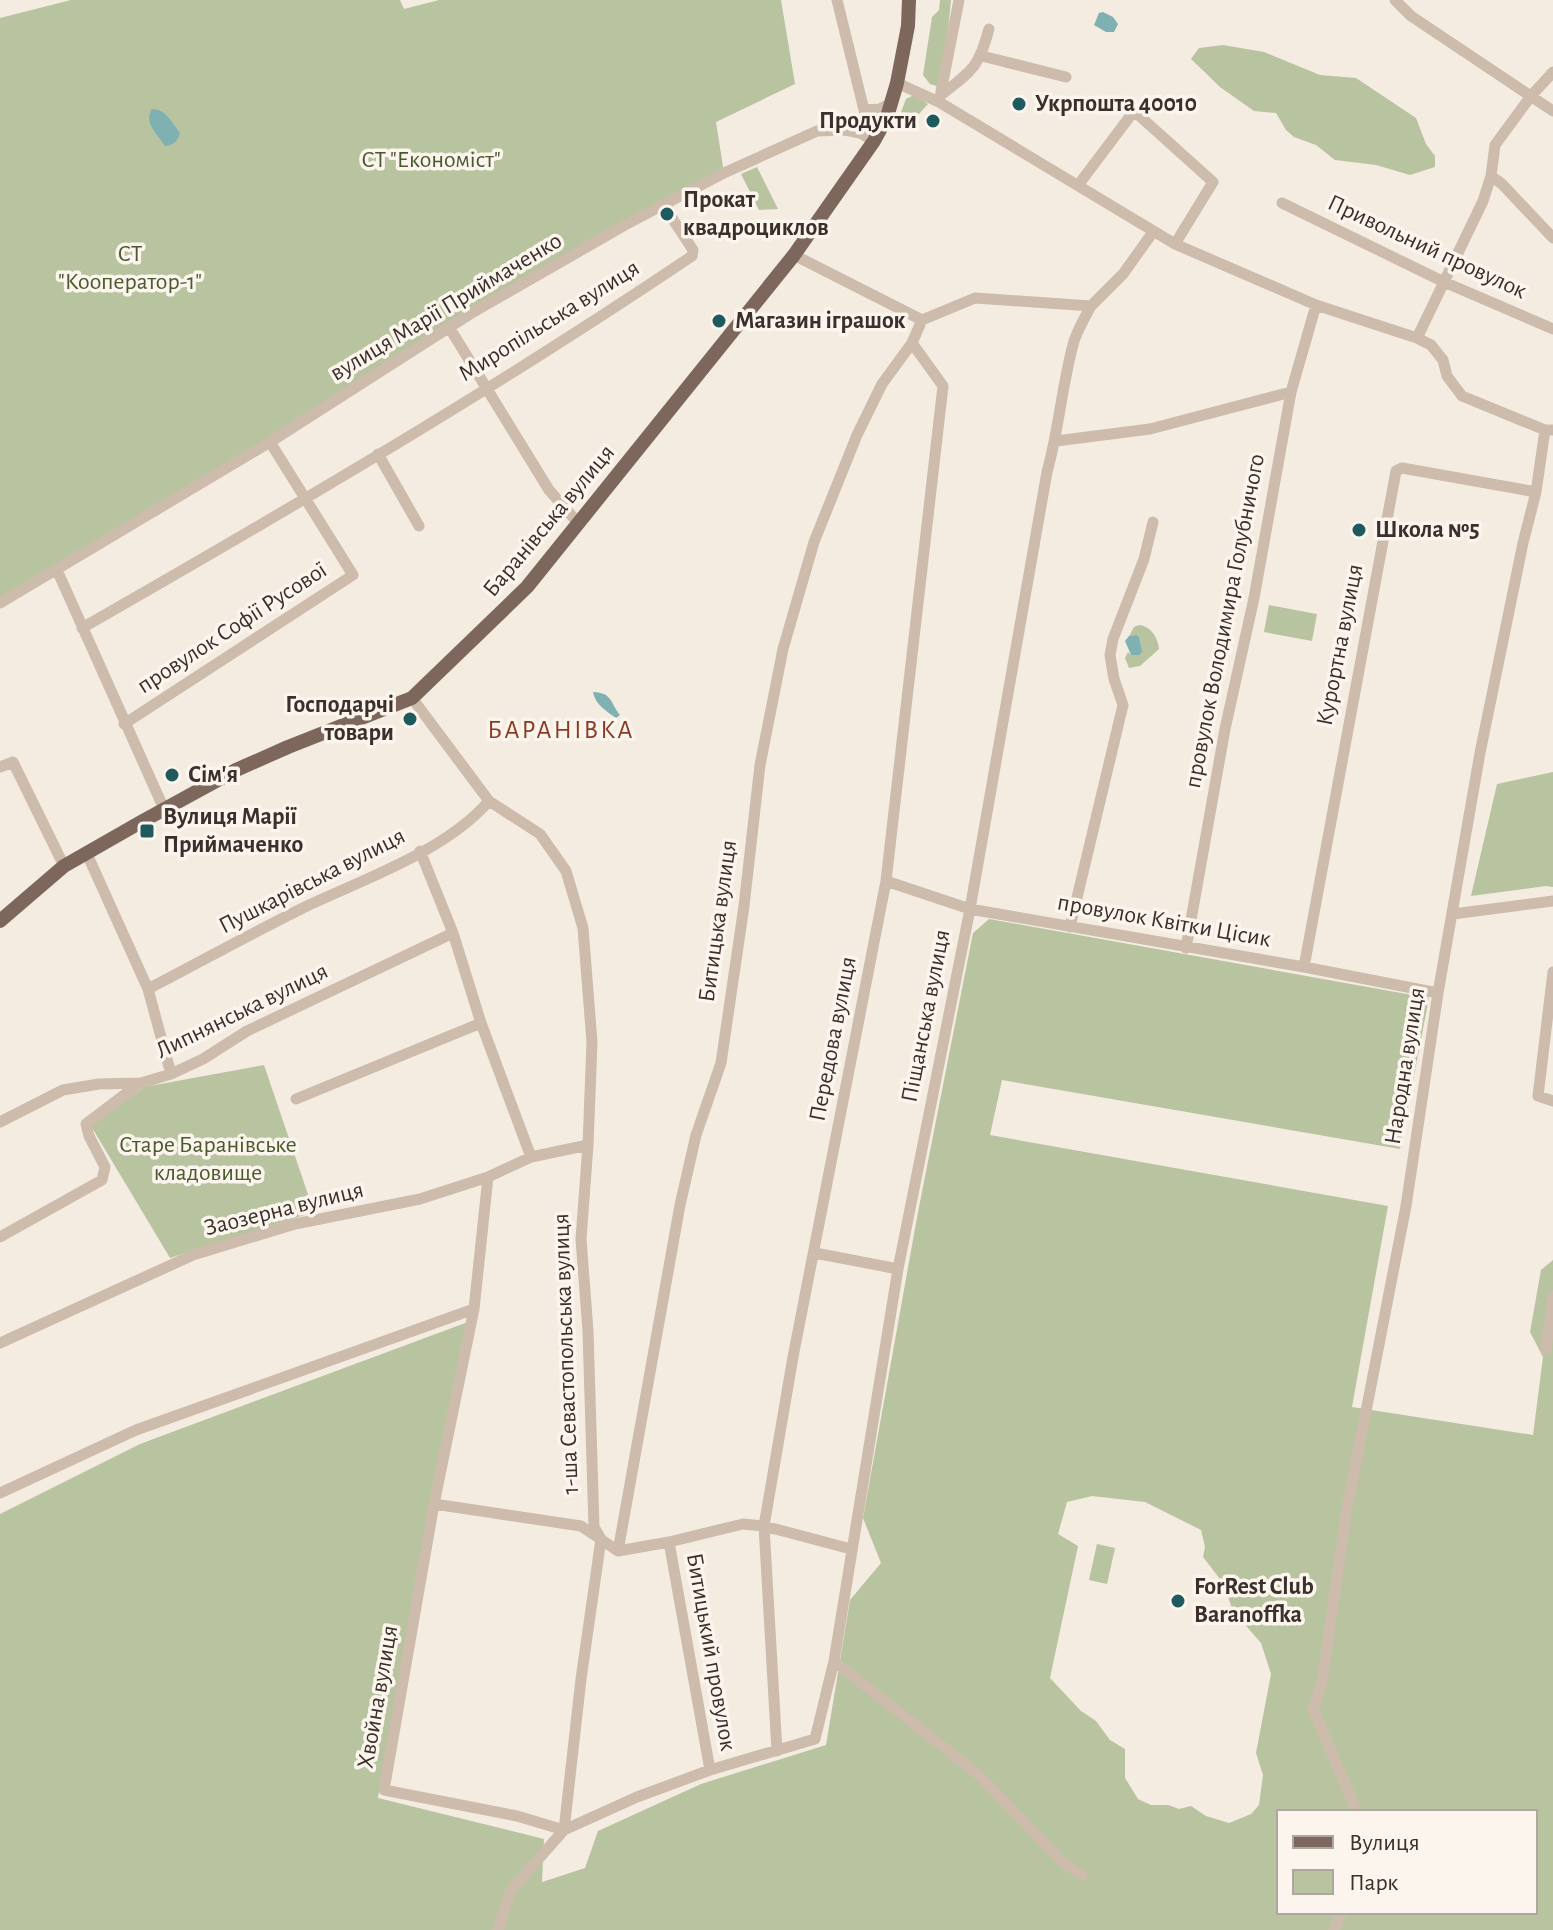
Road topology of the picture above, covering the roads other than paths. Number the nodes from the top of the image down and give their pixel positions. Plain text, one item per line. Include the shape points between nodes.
1 (837, 0) edge
2 (909, 0) edge
3 (959, 0) edge
4 (1395, 0) edge
5 (989, 29) dead end
6 (982, 56) junction
7 (1553, 72) edge
8 (1066, 77) dead end
9 (897, 83) junction
10 (1531, 96) junction
11 (941, 98) junction
12 (891, 103) junction
13 (864, 110) junction
14 (1553, 111) edge
15 (874, 141) junction
16 (1491, 176) junction
17 (1079, 184) junction
18 (1282, 203) dead end
19 (667, 204) junction
20 (1153, 232) junction
21 (1553, 238) edge
22 (1175, 244) junction
23 (794, 255) junction
24 (1444, 282) junction
25 (1316, 305) junction
26 (1091, 306) junction
27 (922, 320) junction
28 (449, 327) junction
29 (1553, 329) edge
30 (1417, 338) junction
31 (912, 343) junction
32 (485, 388) junction
33 (1291, 392) junction
34 (1549, 430) edge
35 (1056, 441) junction
36 (270, 442) junction
37 (378, 454) junction
38 (1536, 492) junction
39 (304, 499) junction
40 (1153, 522) dead end
41 (579, 524) junction
42 (419, 526) dead end
43 (57, 570) junction
44 (0, 603) edge
45 (82, 628) junction
46 (412, 698) junction
47 (124, 724) junction
48 (0, 767) edge
49 (489, 801) junction
50 (164, 809) junction
51 (420, 851) junction
52 (87, 854) junction
53 (64, 866) junction
54 (886, 881) junction
55 (1553, 901) edge
56 (970, 909) junction
57 (1453, 914) junction
58 (0, 921) edge
59 (1070, 927) junction
60 (453, 933) junction
61 (1186, 948) junction
62 (1304, 967) junction
63 (1553, 972) edge
64 (148, 989) junction
65 (1438, 993) junction
66 (481, 1023) junction
67 (171, 1074) junction
68 (141, 1083) junction
69 (296, 1099) dead end
70 (1553, 1101) edge
71 (0, 1122) edge
72 (588, 1145) junction
73 (531, 1157) junction
74 (488, 1177) junction
75 (0, 1237) edge
76 (815, 1253) junction
77 (898, 1269) junction
78 (1553, 1296) edge
79 (474, 1309) junction
80 (0, 1343) edge
81 (1546, 1349) dead end
82 (0, 1493) edge
83 (434, 1504) junction
84 (764, 1526) junction
85 (601, 1539) junction
86 (669, 1542) junction
87 (851, 1549) junction
88 (618, 1551) junction
89 (834, 1661) junction
90 (777, 1751) junction
91 (710, 1770) junction
92 (1356, 1810) edge
93 (564, 1830) junction
94 (1082, 1875) dead end
95 (498, 1930) edge

1 - 13 street
2 - 9 main road, Баранівська вулиця
3 - 11 street
4 - 10 street
5 - 6 street
6 - 8 street
6 - 11 street
7 - 10 street
9 - 11 street
9 - 12 main road, Баранівська вулиця
10 - 14 street
10 - 16 street via 1495,145
11 - 17 street
12 - 13 street
12 - 15 main road, Баранівська вулиця
13 - 15 street
15 - 19 street, вулиця Марії Приймаченко via 845,130 817,131
15 - 23 main road, Баранівська вулиця
16 - 21 street
16 - 24 street
17 - 20 street
17 - 22 street via 1134,111 1213,182
18 - 24 street, Привольний провулок
19 - 28 street, вулиця Марії Приймаченко
19 - 32 street, Миропільська вулиця via 692,256
20 - 22 street
20 - 26 street, Піщанська вулиця
22 - 25 street
23 - 27 street
23 - 41 main road, Баранівська вулиця
24 - 29 street, Привольний провулок
24 - 30 street
25 - 30 street
25 - 33 street, провулок Володимира Голубничого
26 - 27 street via 975,298
26 - 35 street, Піщанська вулиця via 1075,338
27 - 31 street, Битицька вулиця
28 - 32 street
28 - 36 street, вулиця Марії Приймаченко
30 - 34 street via 1443,360 1462,396
31 - 54 street, Передова вулиця via 943,386
31 - 88 street, Битицька вулиця via 882,384 857,435 814,542 783,649 760,765 721,1063 696,1135 680,1205
32 - 37 street, Миропільська вулиця
32 - 41 street via 549,490
33 - 35 street via 1150,429
33 - 61 street, провулок Володимира Голубничого
34 - 38 street, Народна вулиця
35 - 56 street, Піщанська вулиця
36 - 39 street, провулок Софії Русової
36 - 43 street, вулиця Марії Приймаченко
37 - 39 street, Миропільська вулиця
37 - 42 street
38 - 57 street, Народна вулиця via 1480,753
38 - 62 street, Курортна вулиця via 1396,471
39 - 45 street, Миропільська вулиця
39 - 47 street, провулок Софії Русової via 353,575
40 - 59 street via 1113,639 1110,655 1123,705
41 - 46 main road, Баранівська вулиця via 527,587
43 - 44 street, вулиця Марії Приймаченко
43 - 45 street
45 - 47 street
46 - 49 street, 1-ша Севастопольська вулиця
46 - 50 main road, Баранівська вулиця via 275,753
47 - 50 street
48 - 53 street via 13,762
49 - 51 street, Пушкарівська вулиця via 472,820
49 - 72 street, 1-ша Севастопольська вулиця via 540,834 566,871 583,928 592,1042
50 - 52 main road, Баранівська вулиця
51 - 60 street
51 - 64 street, Пушкарівська вулиця
52 - 53 main road, Баранівська вулиця
52 - 64 street
53 - 58 main road, Баранівська вулиця
54 - 56 street, провулок Квітки Цісик
54 - 76 street, Передова вулиця
55 - 57 street
56 - 59 street, провулок Квітки Цісик
56 - 77 street, Піщанська вулиця
57 - 65 street, Народна вулиця
59 - 61 street, провулок Квітки Цісик
60 - 66 street
60 - 67 street, Липнянська вулиця via 247,1031
61 - 62 street, провулок Квітки Цісик
62 - 65 street, провулок Квітки Цісик
63 - 70 street via 1538,1096
64 - 67 street
65 - 92 street, Народна вулиця via 1406,1206 1313,1709
66 - 69 street
66 - 73 street
67 - 68 street, Липнянська вулиця
68 - 71 street, Липнянська вулиця via 63,1090
68 - 75 street via 86,1124 105,1167 102,1180
72 - 73 street, Заозерна вулиця
72 - 85 street, 1-ша Севастопольська вулиця via 581,1239 594,1527
73 - 74 street, Заозерна вулиця
74 - 79 street, Хвойна вулиця
74 - 80 street, Заозерна вулиця via 193,1255
76 - 77 street
76 - 84 street, Передова вулиця
77 - 87 street, Піщанська вулиця
78 - 81 street
79 - 82 street via 136,1430
79 - 83 street, Хвойна вулиця
83 - 85 street via 581,1526
83 - 93 street, Хвойна вулиця via 384,1790
84 - 86 street via 743,1524
84 - 87 street
84 - 90 street, Передова вулиця
85 - 88 street
85 - 93 street, 1-ша Севастопольська вулиця
86 - 88 street
86 - 91 street, Битицький провулок
87 - 89 street, Піщанська вулиця
89 - 90 street, Піщанська вулиця via 815,1739
89 - 94 street via 979,1775 1061,1861
90 - 91 street
91 - 93 street
93 - 95 street via 510,1891

